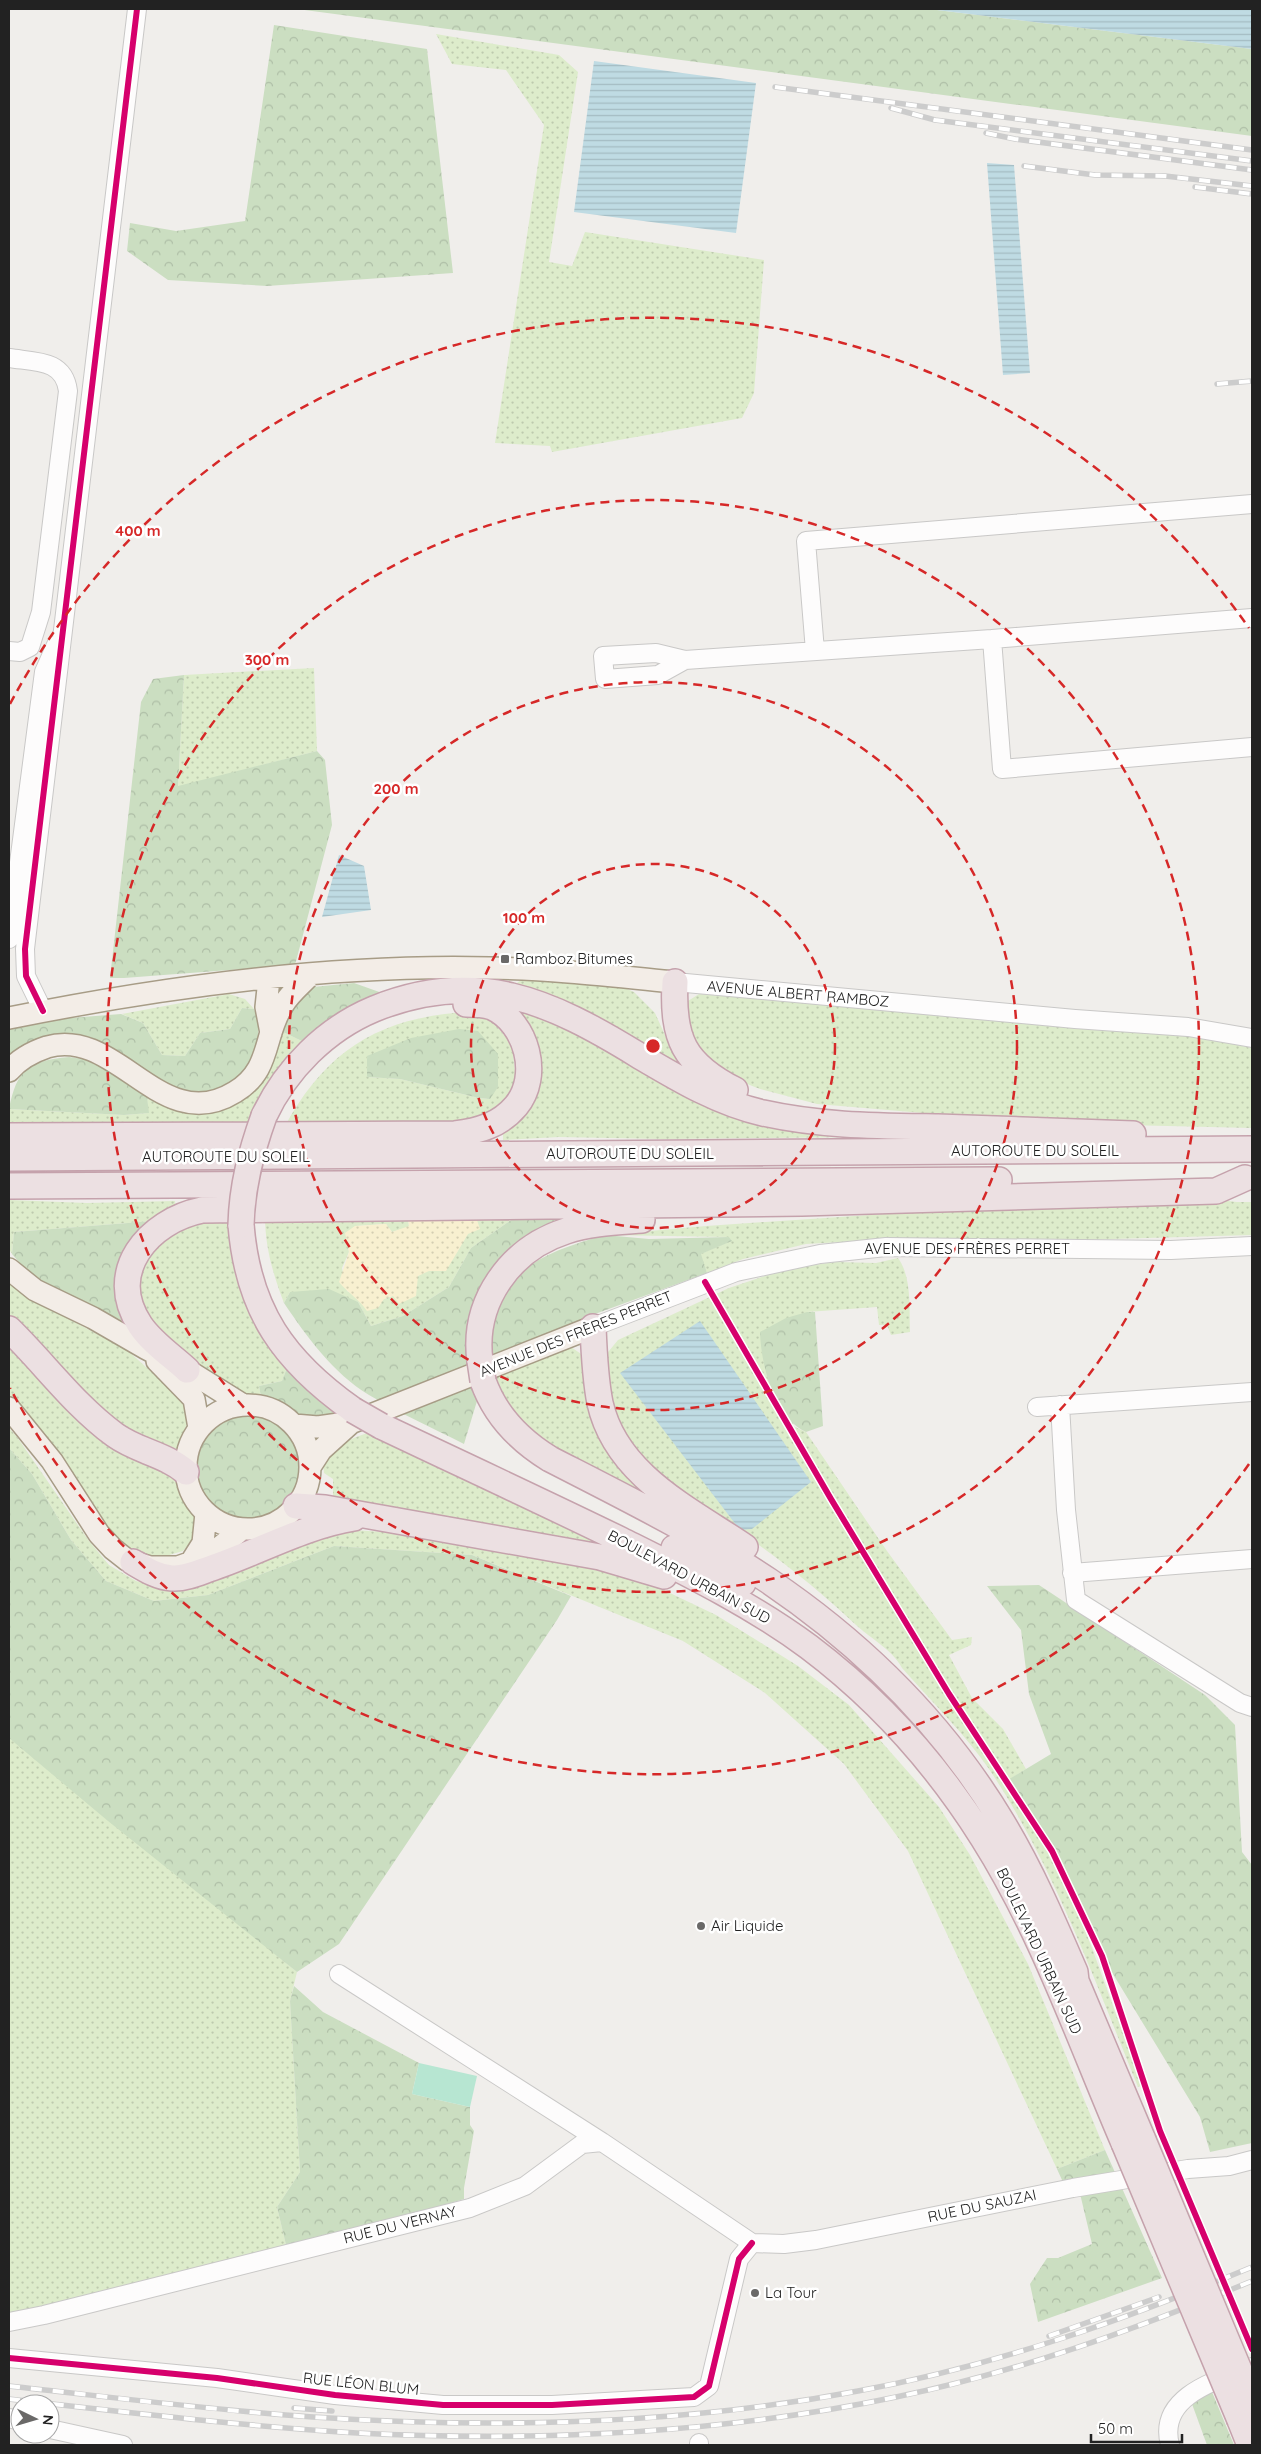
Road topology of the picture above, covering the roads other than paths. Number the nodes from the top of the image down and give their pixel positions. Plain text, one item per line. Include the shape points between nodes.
1 (137, 9) edge
2 (9, 358) edge
3 (1252, 504) edge
4 (1252, 618) edge
5 (63, 628) junction
6 (992, 640) junction
7 (9, 651) edge
8 (815, 651) junction
9 (685, 660) dead end
10 (1252, 747) edge
11 (9, 939) edge
12 (311, 974) junction
13 (275, 978) junction
14 (675, 982) junction
15 (234, 983) junction
16 (274, 1006) junction
17 (43, 1011) junction
18 (9, 1017) edge
19 (1252, 1038) edge
20 (9, 1071) edge
21 (272, 1116) junction
22 (938, 1127) junction
23 (9, 1136) edge
24 (1244, 1149) edge
25 (9, 1158) edge
26 (1249, 1178) edge
27 (9, 1186) edge
28 (802, 1203) junction
29 (1252, 1246) edge
30 (9, 1268) edge
31 (594, 1327) junction
32 (9, 1329) edge
33 (145, 1348) junction
34 (188, 1370) junction
35 (1252, 1392) edge
36 (243, 1405) junction
37 (1060, 1405) junction
38 (1038, 1407) dead end
39 (9, 1408) edge
40 (371, 1416) junction
41 (294, 1426) junction
42 (199, 1428) junction
43 (310, 1467) junction
44 (186, 1472) junction
45 (296, 1506) junction
46 (206, 1513) junction
47 (369, 1516) junction
48 (242, 1529) junction
49 (1252, 1559) edge
50 (133, 1562) junction
51 (191, 1562) junction
52 (1072, 1573) junction
53 (763, 1615) junction
54 (1252, 1707) edge
55 (339, 1974) dead end
56 (1076, 1981) junction
57 (602, 2142) junction
58 (1133, 2142) junction
59 (1252, 2160) edge
60 (752, 2243) junction
61 (9, 2322) edge
62 (9, 2358) edge
63 (1252, 2367) edge
64 (1246, 2411) edge
65 (60, 2431) edge
66 (123, 2445) edge
67 (1170, 2445) edge
68 (1250, 2445) edge

1 - 5 street
2 - 7 street via 44,363 60,370 67,379 68,391 41,612 30,647 20,652
3 - 8 street via 806,541
4 - 6 street
5 - 11 street via 44,672
5 - 17 street via 24,963 26,976
6 - 8 street
6 - 10 street via 1002,769
8 - 9 street
12 - 13 main road, AVENUE ALBERT RAMBOZ
12 - 14 main road, AVENUE ALBERT RAMBOZ via 496,968 558,970
12 - 16 main road
13 - 15 main road, AVENUE ALBERT RAMBOZ
13 - 16 main road
14 - 19 street, AVENUE ALBERT RAMBOZ via 1075,1020 1188,1027
14 - 22 highway via 675,1020 682,1044 708,1075 724,1085 787,1106 837,1114 920,1120
15 - 16 main road
15 - 17 main road, AVENUE ALBERT RAMBOZ
16 - 20 main road via 271,1033 262,1064 247,1083 229,1096 208,1102 167,1096 105,1056 76,1046 56,1045 37,1050
17 - 18 main road, AVENUE ALBERT RAMBOZ
21 - 22 highway via 281,1086 301,1061 316,1045 348,1022 381,1006 414,996 469,989 516,997 570,1017 682,1081 759,1112 833,1125
21 - 23 highway via 341,1044 378,1022 418,1009 454,1004 490,1006 511,1022 524,1042 528,1076 522,1096 509,1113 482,1129 455,1134
21 - 40 highway via 248,1224 262,1270 287,1326 311,1359
22 - 24 highway via 1204,1136
24 - 25 highway, AUTOROUTE DU SOLEIL
26 - 27 highway, AUTOROUTE DU SOLEIL
26 - 28 highway via 1216,1191
28 - 34 highway via 223,1209 192,1212 165,1223 146,1238 133,1261 129,1288 131,1306 140,1326
28 - 56 highway via 785,1210 600,1224 568,1230 546,1239 514,1262 492,1291 479,1333 481,1371 493,1403 503,1418 534,1448 701,1539 768,1580 830,1626 885,1674 967,1770 1002,1821 1043,1898
29 - 31 street, AVENUE DES FRÈRES PERRET via 1171,1250 886,1247 829,1252 736,1272
30 - 33 main road via 35,1290
31 - 40 main road, AVENUE DES FRÈRES PERRET
31 - 56 highway via 600,1404 614,1440 629,1461 665,1493 839,1617 879,1652 940,1718 988,1780 1024,1840 1080,1964
32 - 44 highway via 105,1427 134,1446 174,1463
33 - 34 main road
33 - 42 main road via 190,1393 196,1404
34 - 36 main road
35 - 37 street
36 - 41 main road via 275,1411
36 - 42 main road via 219,1412
37 - 38 street
37 - 52 street
39 - 50 main road via 52,1461 99,1534 113,1549
40 - 41 main road via 326,1427
40 - 43 main road via 321,1450
40 - 53 highway, BOULEVARD URBAIN SUD via 687,1573
40 - 56 highway via 727,1574 789,1611 846,1655 914,1722 975,1797 1024,1878
41 - 43 main road via 306,1445
42 - 44 main road via 188,1448
43 - 45 main road via 308,1484
44 - 46 main road via 192,1494
45 - 47 highway
45 - 48 main road via 272,1524
46 - 48 main road via 222,1524
46 - 51 main road via 203,1543
47 - 50 highway via 331,1522 229,1563 173,1579 157,1575
47 - 53 highway via 626,1563
48 - 51 main road via 209,1556
49 - 52 street
50 - 51 main road via 158,1568 178,1567
52 - 54 street via 1076,1600 1240,1704
53 - 58 highway, BOULEVARD URBAIN SUD via 811,1649 870,1699 921,1753 964,1809 995,1858 1028,1921
55 - 57 street
56 - 58 highway, BOULEVARD URBAIN SUD
57 - 60 street
57 - 61 street, RUE DU VERNAY via 582,2144 525,2186 470,2208
58 - 64 highway, BOULEVARD URBAIN SUD, bridge
59 - 60 street, RUE DU SAUZAI via 1073,2188 816,2240
60 - 62 street, RUE LÉON BLUM via 739,2259 709,2386 694,2397 552,2405 444,2405 335,2395 218,2378
63 - 67 street, bridge via 1201,2386 1181,2402 1168,2419
64 - 68 highway, BOULEVARD URBAIN SUD
65 - 66 street

